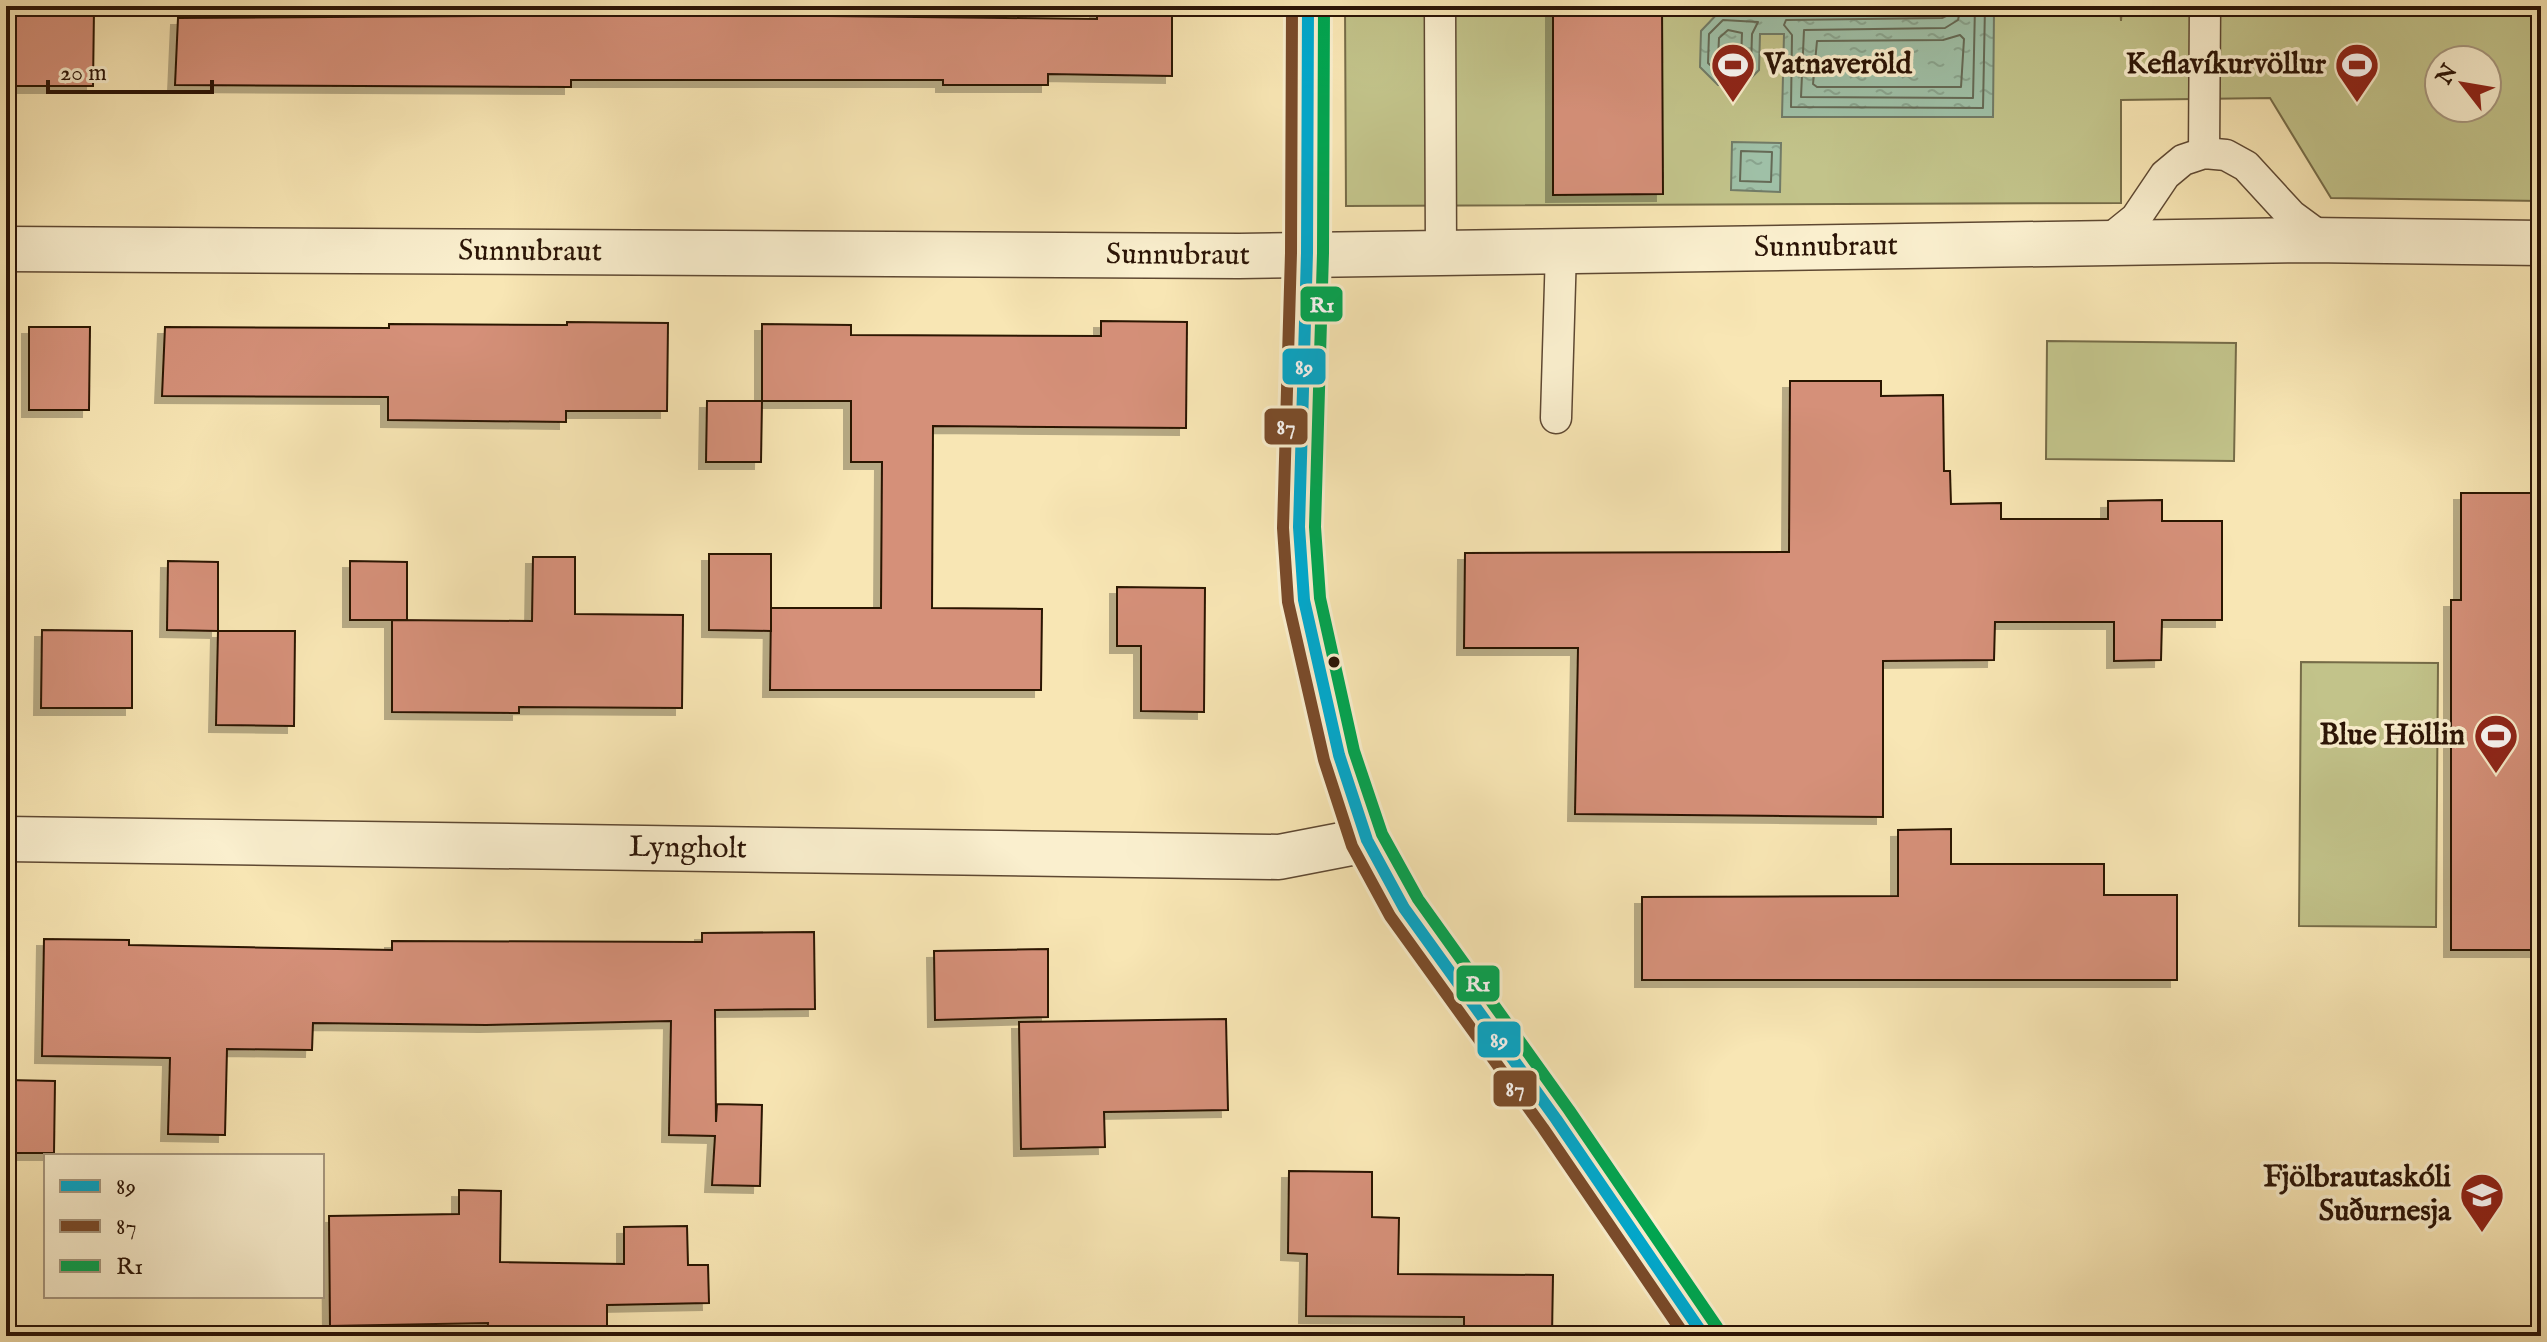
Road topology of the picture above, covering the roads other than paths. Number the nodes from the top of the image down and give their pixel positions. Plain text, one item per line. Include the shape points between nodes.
1 (1308, 6) edge
2 (1440, 6) edge
3 (2205, 6) edge
4 (2204, 153) junction
5 (2325, 240) junction
6 (2105, 243) junction
7 (2541, 243) edge
8 (6, 249) edge
9 (1561, 250) junction
10 (1441, 251) junction
11 (1307, 253) junction
12 (1556, 418) dead end
13 (6, 839) edge
14 (1367, 840) junction
15 (1704, 1336) edge

1 - 11 street
2 - 10 lane
3 - 4 lane
4 - 5 lane via 2226,155 2246,166 2291,215
4 - 6 lane via 2183,160 2165,175 2136,218
5 - 6 street, Sunnubraut
5 - 7 street, Sunnubraut
6 - 9 street, Sunnubraut
8 - 11 street, Sunnubraut
9 - 10 street, Sunnubraut
9 - 12 lane
10 - 11 street, Sunnubraut
11 - 14 street via 1299,527 1304,600 1335,743
13 - 14 street, Lyngholt via 1279,857
14 - 15 street via 1404,908

